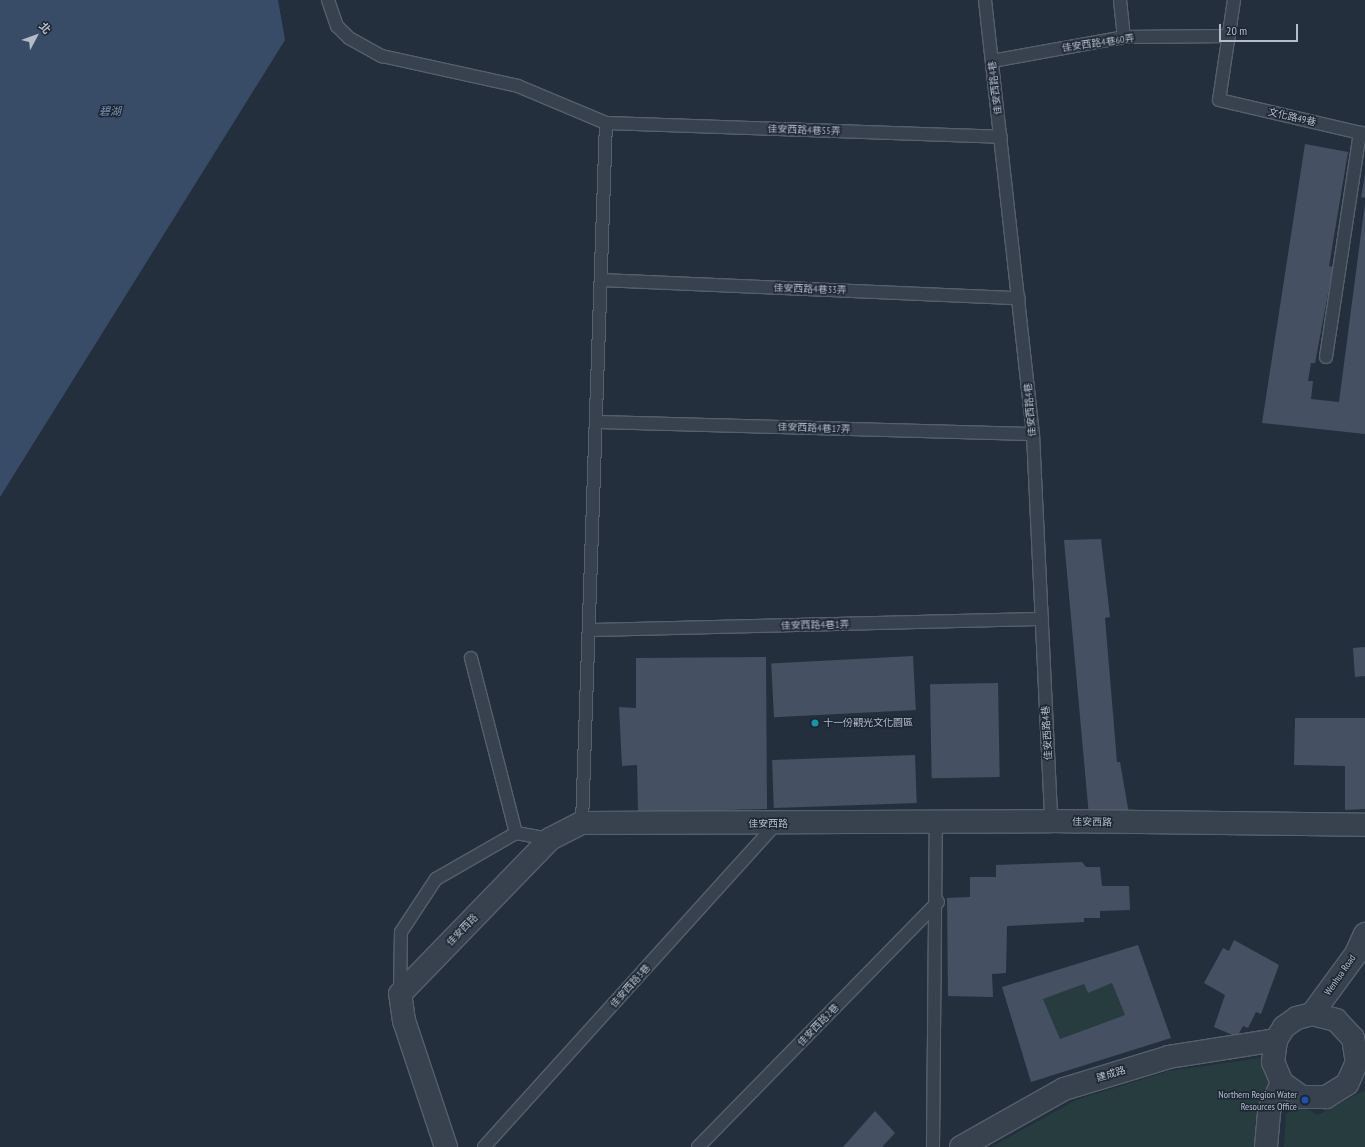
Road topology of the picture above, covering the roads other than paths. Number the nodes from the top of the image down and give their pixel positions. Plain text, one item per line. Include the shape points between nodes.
1 (328, 0) edge
2 (986, 0) edge
3 (1120, 0) edge
4 (1234, 0) edge
5 (1229, 36) junction
6 (1124, 37) junction
7 (992, 61) junction
8 (606, 123) junction
9 (1363, 133) edge
10 (1001, 137) junction
11 (601, 280) junction
12 (1020, 298) junction
13 (1326, 357) dead end
14 (596, 422) junction
15 (1033, 434) junction
16 (1042, 619) junction
17 (589, 630) junction
18 (471, 658) dead end
19 (1051, 821) junction
20 (582, 822) junction
21 (936, 823) junction
22 (776, 824) junction
23 (1365, 825) edge
24 (516, 833) junction
25 (550, 839) junction
26 (938, 902) junction
27 (1365, 934) edge
28 (400, 994) junction
29 (1312, 1014) junction
30 (1276, 1040) junction
31 (1282, 1083) junction
32 (446, 1147) edge
33 (484, 1147) edge
34 (698, 1147) edge
35 (933, 1147) edge
36 (961, 1147) edge
37 (1266, 1147) edge

1 - 8 lane via 337,26 349,38 382,56 518,86
2 - 7 lane, 佳安西路4巷
3 - 6 lane
4 - 5 lane
5 - 6 lane, 佳安西路4巷60弄
5 - 9 lane, 文化路49巷 via 1219,100
6 - 7 lane, 佳安西路4巷60弄
7 - 10 lane, 佳安西路4巷
8 - 10 lane, 佳安西路4巷55弄
8 - 11 lane
9 - 13 lane
10 - 12 lane, 佳安西路4巷
11 - 12 lane, 佳安西路4巷33弄
11 - 14 lane
12 - 15 lane, 佳安西路4巷
14 - 15 lane, 佳安西路4巷17弄
14 - 17 lane
15 - 16 lane, 佳安西路4巷
16 - 17 lane, 佳安西路4巷1弄
16 - 19 lane, 佳安西路4巷
17 - 20 lane
18 - 24 lane
19 - 21 street, 佳安西路
19 - 23 street, 佳安西路
20 - 22 street, 佳安西路
20 - 25 street, 佳安西路
21 - 22 street, 佳安西路
21 - 26 lane
22 - 33 lane, 佳安西路3巷
24 - 25 lane
24 - 28 lane via 436,879 401,932
25 - 28 street, 佳安西路
26 - 34 lane, 佳安西路2巷
26 - 35 lane
27 - 29 street, Wenhua Road via 1356,954
28 - 32 street via 404,1021
29 - 30 street via 1297,1018
29 - 31 street via 1336,1020 1353,1038 1357,1062 1347,1084 1326,1097 1302,1096
30 - 31 street via 1273,1062
30 - 36 street, 建成路 via 1169,1057 1064,1089
31 - 37 street via 1269,1110

